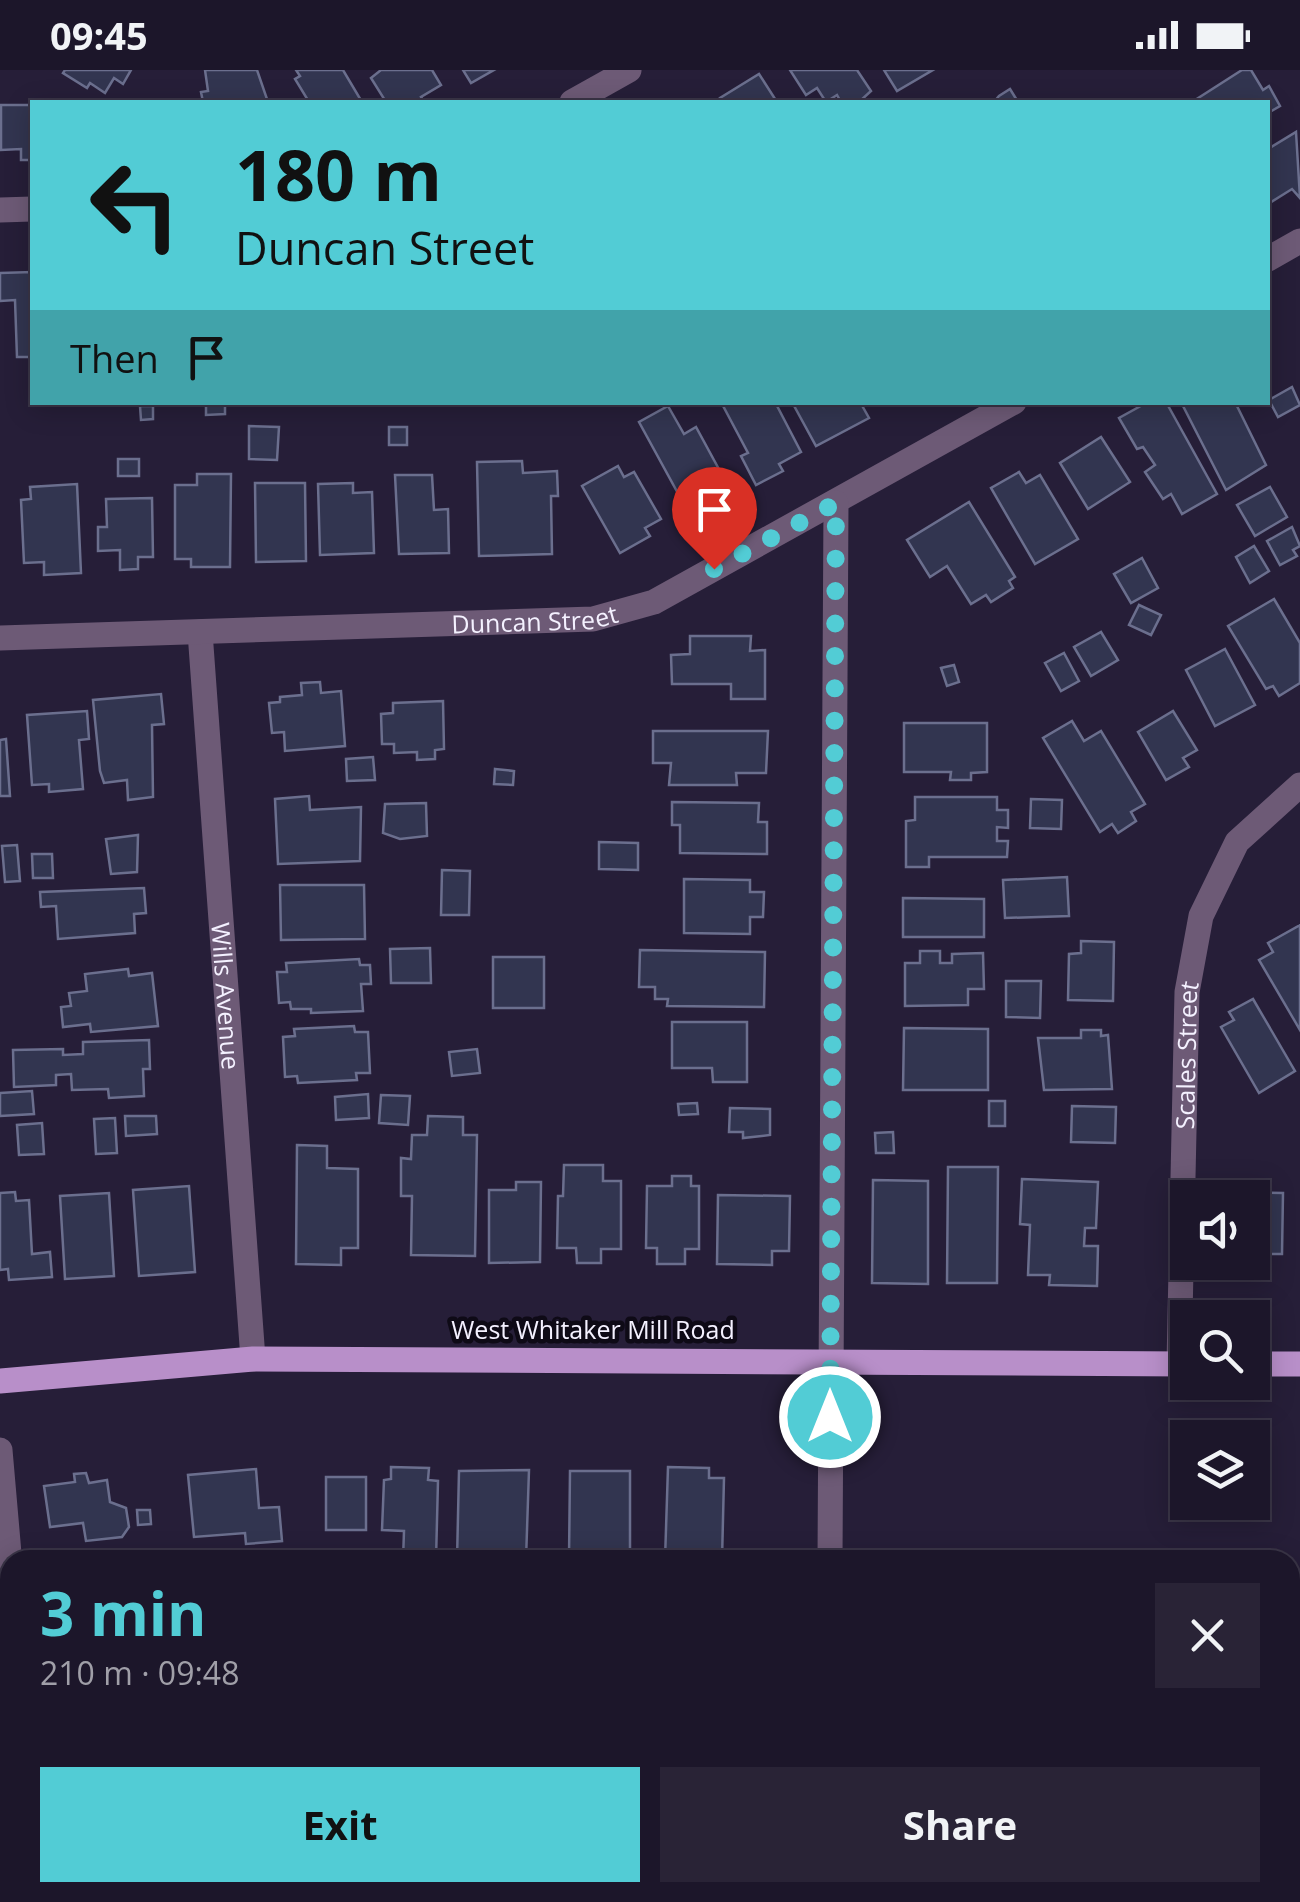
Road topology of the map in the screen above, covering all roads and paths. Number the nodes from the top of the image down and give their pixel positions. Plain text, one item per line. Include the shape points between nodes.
1 (629, 70) edge
2 (576, 100) edge
3 (30, 209) edge
4 (0, 210) edge
5 (1300, 241) edge
6 (1270, 258) edge
7 (1009, 405) edge
8 (836, 503) junction
9 (200, 632) junction
10 (0, 638) edge
11 (1300, 785) edge
12 (1184, 1300) edge
13 (252, 1359) junction
14 (830, 1359) junction
15 (1170, 1364) edge
16 (1270, 1364) edge
17 (1300, 1364) edge
18 (0, 1380) edge
19 (0, 1450) edge
20 (9, 1550) edge
21 (830, 1550) edge

1 - 2 street
3 - 4 street
5 - 6 street
7 - 8 street, Duncan Street
8 - 9 street, Duncan Street via 654,602 593,619
8 - 14 street
9 - 10 street, Duncan Street
9 - 13 street, Wills Avenue
11 - 12 street, Scales Street via 1237,842 1202,916 1187,992
13 - 14 main road, West Whitaker Mill Road
13 - 18 main road, West Whitaker Mill Road
14 - 15 main road, West Whitaker Mill Road
14 - 21 street
16 - 17 main road
19 - 20 street

